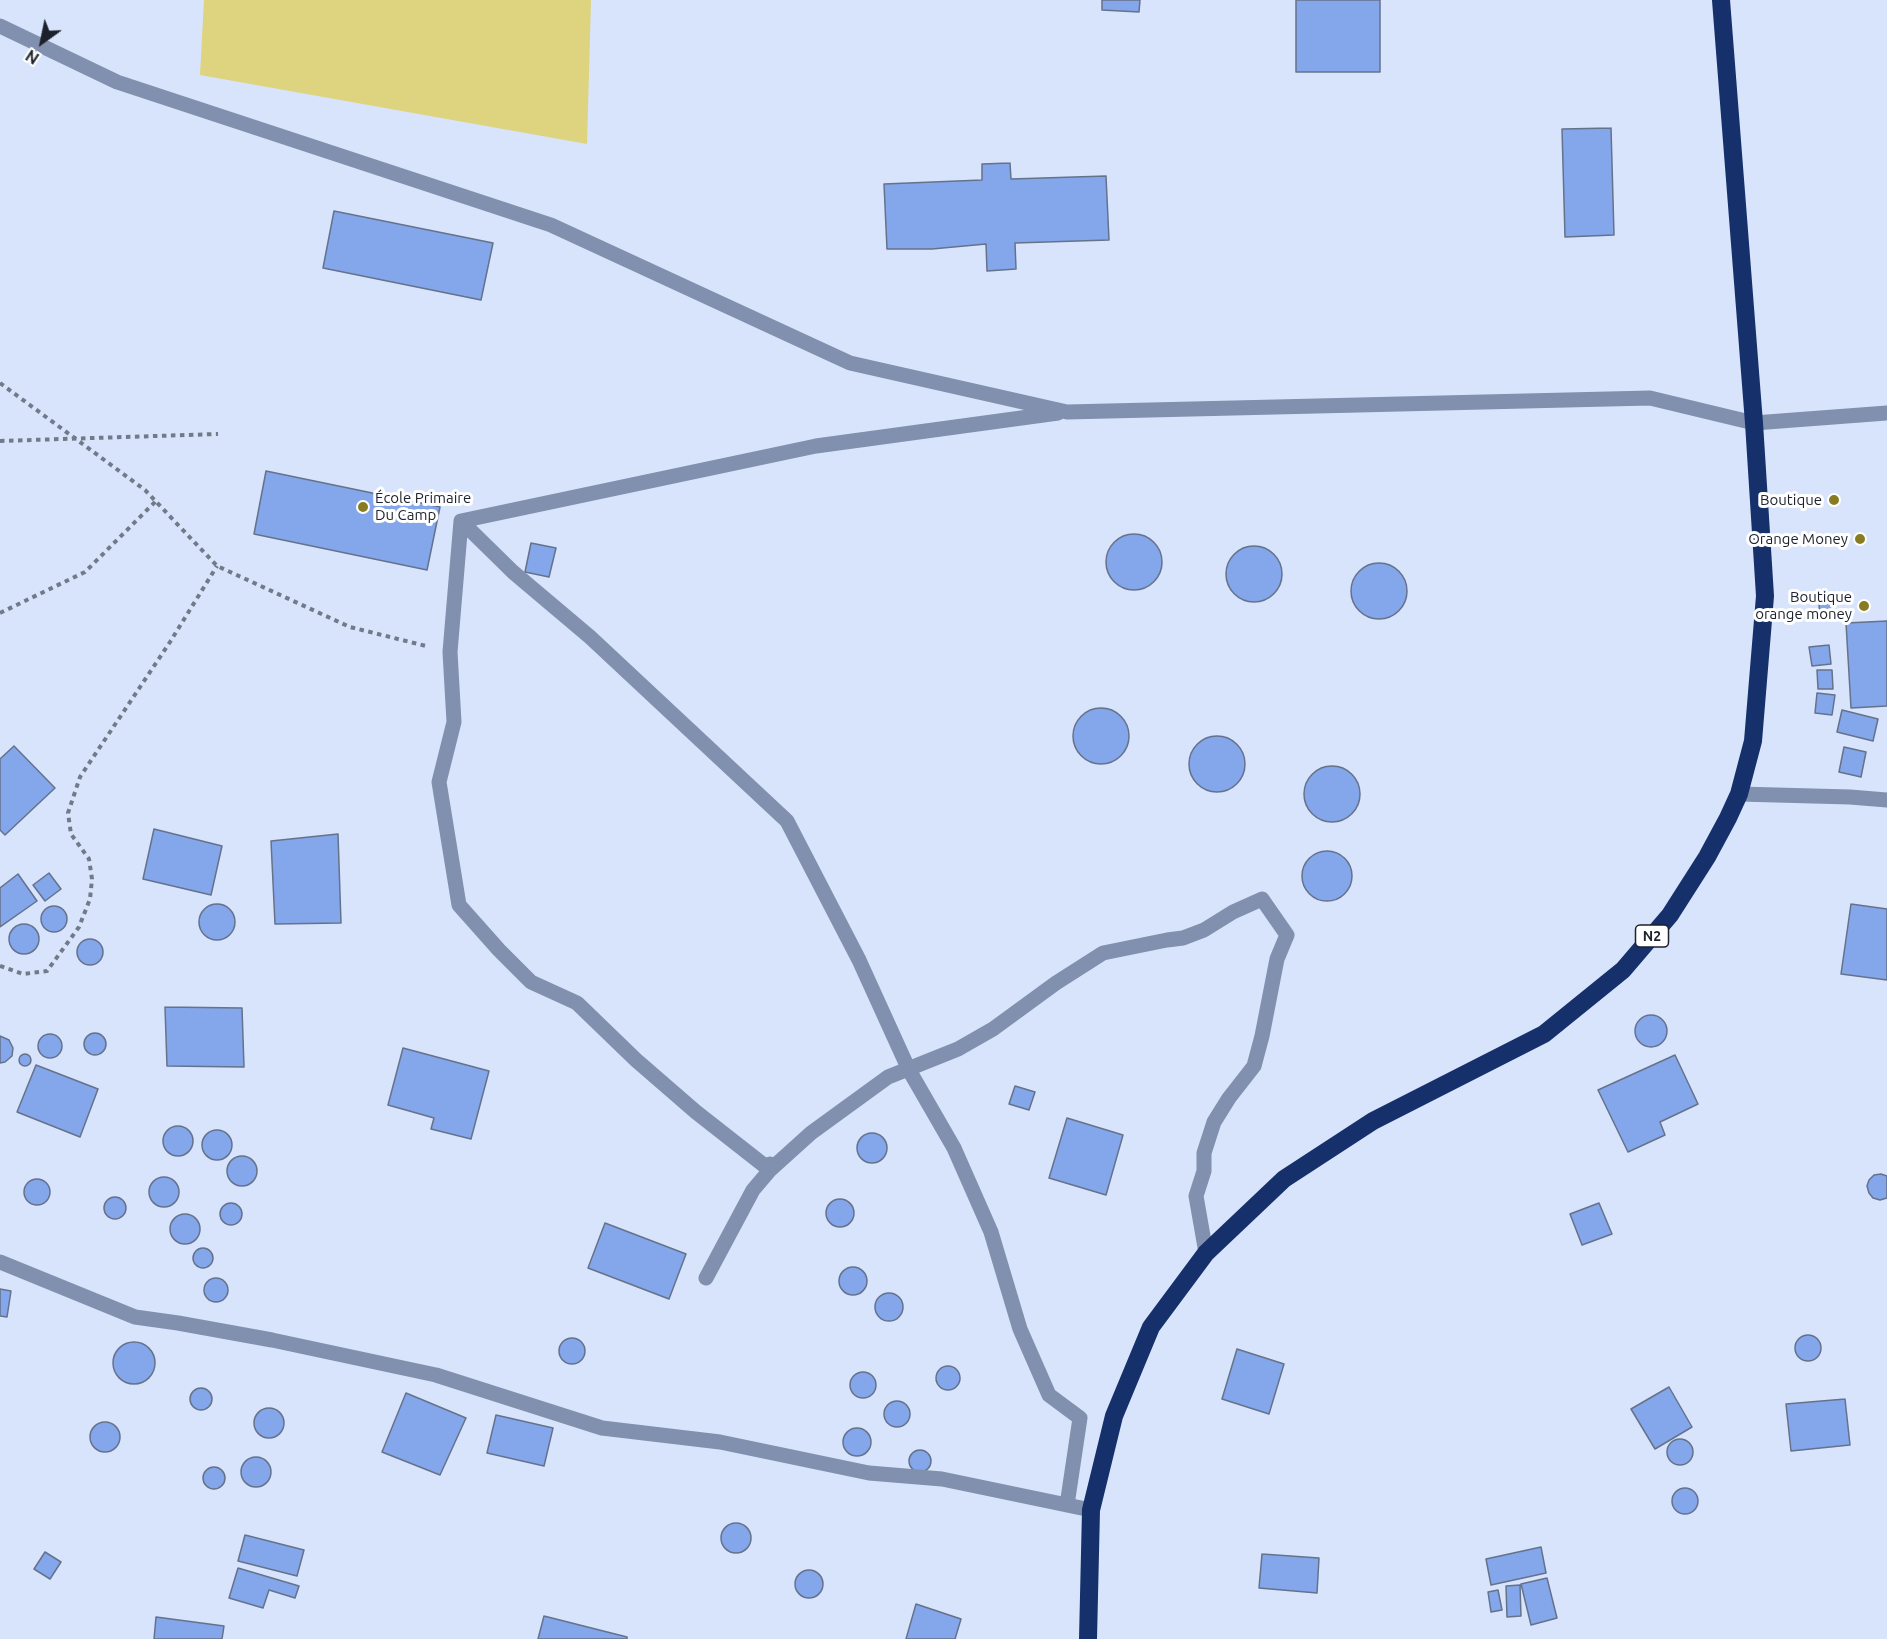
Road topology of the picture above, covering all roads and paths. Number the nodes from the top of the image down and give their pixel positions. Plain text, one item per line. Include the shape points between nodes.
1 (1721, 0) edge
2 (0, 26) edge
3 (0, 383) edge
4 (1067, 412) junction
5 (1887, 413) edge
6 (1754, 423) junction
7 (218, 434) dead end
8 (76, 440) junction
9 (0, 441) edge
10 (156, 501) junction
11 (461, 521) junction
12 (218, 566) junction
13 (0, 613) edge
14 (450, 652) junction
15 (1739, 794) junction
16 (1887, 800) edge
17 (0, 966) edge
18 (909, 1070) junction
19 (770, 1167) junction
20 (1206, 1253) junction
21 (0, 1262) edge
22 (706, 1278) dead end
23 (1067, 1504) junction
24 (1091, 1510) junction
25 (1088, 1639) edge

1 - 6 highway, N2
2 - 4 street via 117,82 551,225 850,363
3 - 8 path
4 - 6 street via 1650,398
4 - 11 street via 816,447
5 - 6 street
6 - 15 highway, N2 via 1765,596 1753,741
7 - 8 path
8 - 9 path
8 - 10 path
10 - 12 path
10 - 13 path via 85,572
11 - 14 street
11 - 18 street via 787,820 859,960
12 - 14 path via 350,627
12 - 17 path via 80,777 68,813 71,834 89,859 92,879 90,899 79,927 47,971 23,974
14 - 19 street via 454,722 439,782 459,905 531,982 577,1003 687,1104
15 - 16 street
15 - 20 highway, N2 via 1707,857 1670,915 1623,970 1544,1034 1373,1121 1284,1179
18 - 19 street via 888,1077
18 - 20 street via 993,1029 1102,953 1183,938 1262,899 1287,935 1277,959 1254,1066 1228,1098 1204,1153 1204,1171 1196,1196
18 - 23 street via 954,1148 986,1222 1020,1329 1049,1395 1080,1418
19 - 22 street via 753,1190
20 - 24 highway, N2 via 1151,1327 1114,1416
21 - 23 street via 135,1317 272,1340 436,1375 602,1428 720,1442 869,1473 942,1479
23 - 24 street
24 - 25 highway, N2

